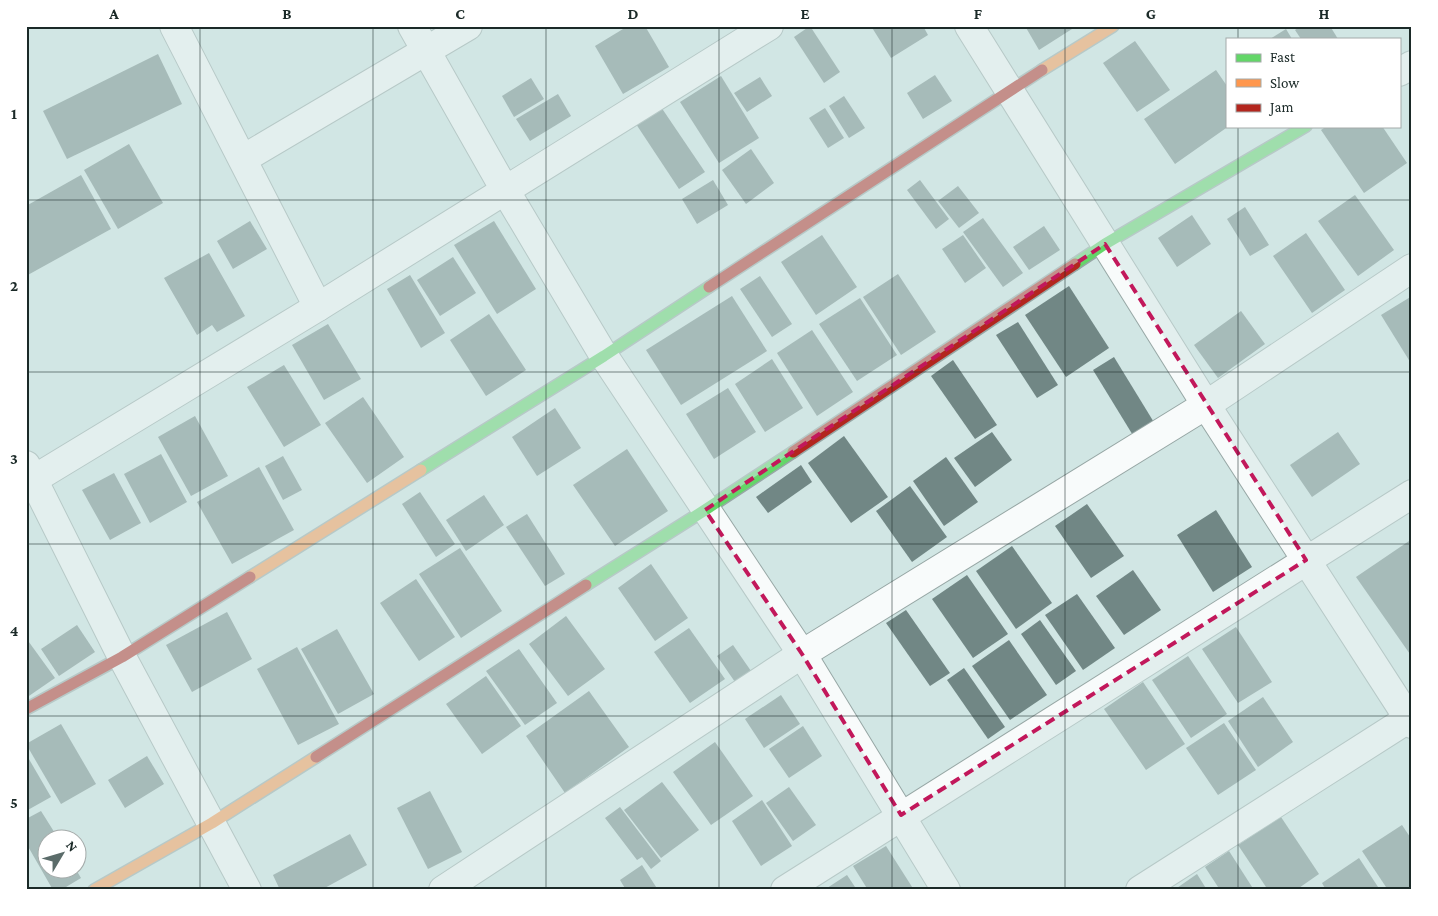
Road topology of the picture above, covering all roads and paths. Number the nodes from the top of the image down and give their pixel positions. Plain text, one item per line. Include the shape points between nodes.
1 (174, 26) edge
2 (412, 26) edge
3 (468, 26) edge
4 (769, 26) edge
5 (969, 26) edge
6 (1113, 26) edge
7 (427, 51) junction
8 (1412, 65) edge
9 (1400, 71) edge
10 (1009, 90) junction
11 (1303, 128) edge
12 (243, 159) junction
13 (505, 190) junction
14 (1105, 244) junction
15 (1412, 268) edge
16 (318, 307) junction
17 (604, 356) junction
18 (1206, 404) junction
19 (28, 476) edge
20 (1412, 494) edge
21 (705, 510) junction
22 (1306, 560) junction
23 (802, 654) junction
24 (122, 657) junction
25 (26, 709) edge
26 (1410, 722) edge
27 (901, 815) junction
28 (212, 823) junction
29 (94, 890) edge
30 (247, 890) edge
31 (443, 890) edge
32 (785, 890) edge
33 (946, 890) edge
34 (1140, 890) edge

1 - 12 street
2 - 7 street
3 - 7 street
4 - 13 street
5 - 10 street
6 - 10 street
7 - 12 street
7 - 13 street
8 - 9 street
10 - 14 street
10 - 17 street
11 - 14 street
12 - 16 street
13 - 16 street
13 - 17 street
14 - 18 street
14 - 21 street
15 - 18 street
16 - 19 street
17 - 21 street
17 - 24 street
18 - 22 street
18 - 23 street
19 - 24 street
20 - 22 street
21 - 23 street
21 - 28 street
22 - 26 street
22 - 27 street
23 - 27 street
23 - 31 street
24 - 25 street
24 - 28 street
26 - 34 street
27 - 32 street
27 - 33 street
28 - 29 street
28 - 30 street

